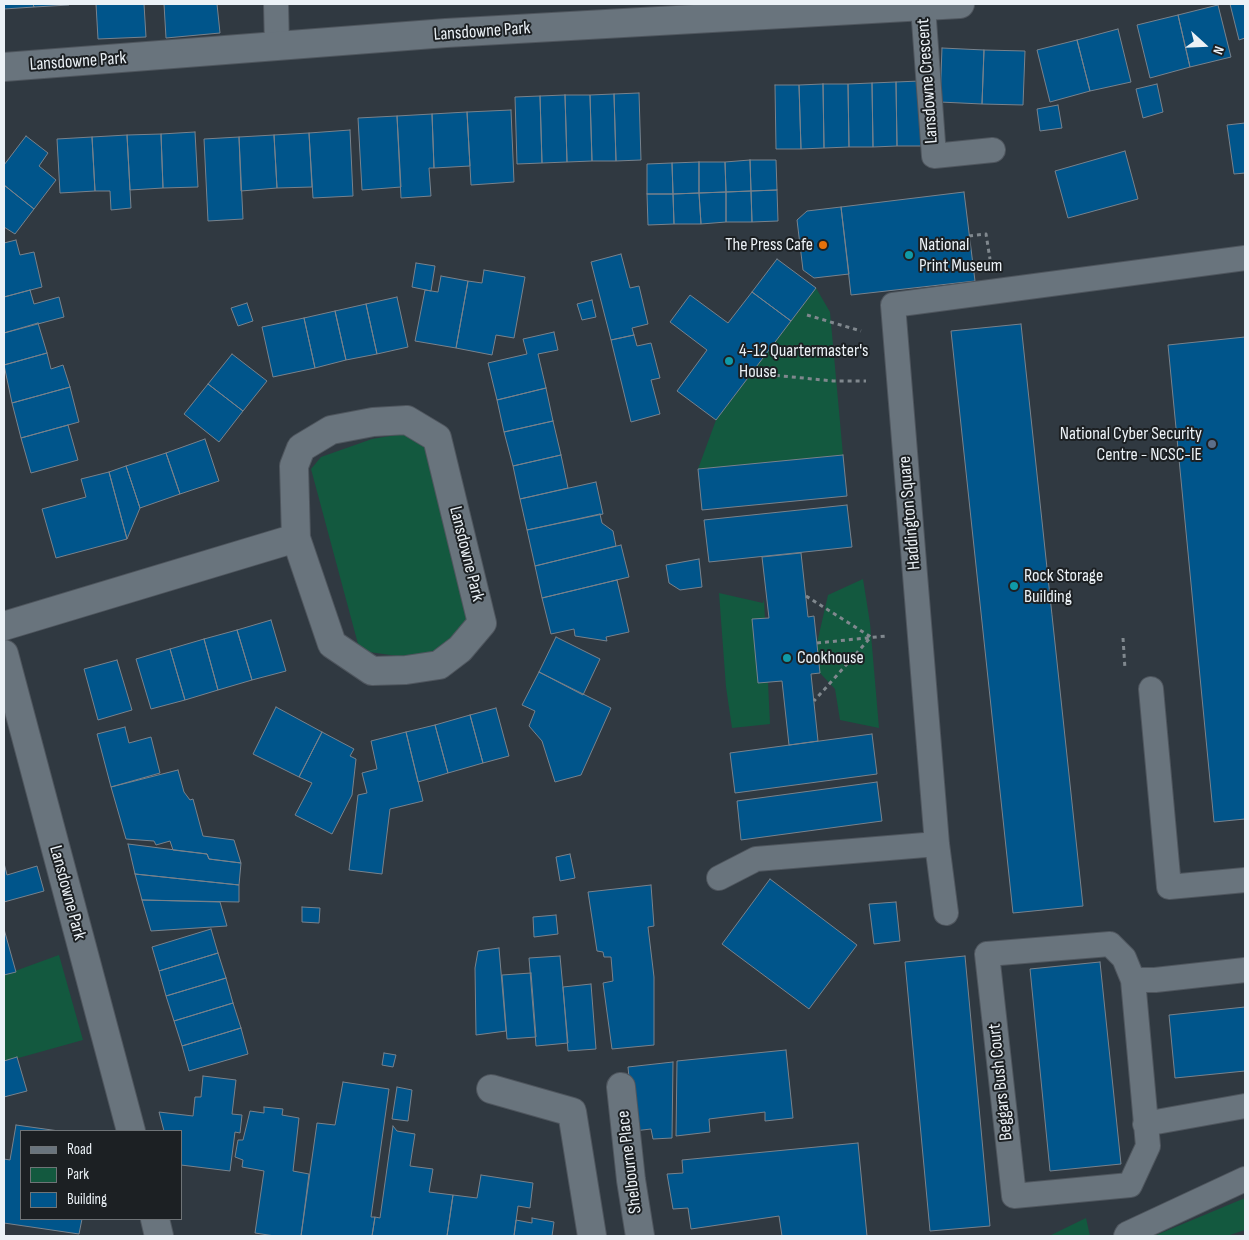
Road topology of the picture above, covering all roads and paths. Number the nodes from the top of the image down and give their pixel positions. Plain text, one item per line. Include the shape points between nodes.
1 (276, 4) edge
2 (960, 4) edge
3 (923, 7) junction
4 (277, 47) junction
5 (4, 67) edge
6 (993, 150) dead end
7 (969, 236) dead end
8 (1245, 258) edge
9 (994, 292) junction
10 (806, 315) dead end
11 (896, 341) junction
12 (752, 373) dead end
13 (899, 381) junction
14 (296, 538) junction
15 (806, 596) dead end
16 (4, 626) edge
17 (919, 633) junction
18 (871, 637) junction
19 (817, 643) dead end
20 (4, 654) edge
21 (1151, 689) dead end
22 (814, 701) dead end
23 (937, 844) junction
24 (719, 878) dead end
25 (1245, 880) edge
26 (946, 913) dead end
27 (1245, 970) edge
28 (1134, 980) junction
29 (621, 1087) dead end
30 (491, 1089) dead end
31 (1245, 1106) edge
32 (1145, 1124) junction
33 (131, 1130) edge
34 (1245, 1179) edge
35 (154, 1220) edge
36 (159, 1236) edge
37 (592, 1236) edge
38 (640, 1236) edge
39 (1126, 1236) edge

1 - 4 lane
2 - 3 street, Lansdowne Park
3 - 4 street, Lansdowne Park via 446,33
3 - 6 lane, Lansdowne Crescent via 934,156
4 - 5 street, Lansdowne Park
7 - 9 path via 986,234
8 - 9 lane, Haddington Square
9 - 11 lane, Haddington Square via 893,305
10 - 11 path
11 - 13 lane, Haddington Square
12 - 13 path via 833,381
13 - 17 lane, Haddington Square
14 - 14 street, Lansdowne Park via 332,644 372,671 439,665 460,649 482,623 437,438 407,420 331,430 300,448 294,466
14 - 16 street
15 - 18 path
17 - 18 path
17 - 23 lane, Haddington Square
18 - 19 path
18 - 22 path
20 - 33 street, Lansdowne Park
21 - 25 lane via 1169,887
23 - 24 lane via 756,859
23 - 26 lane, Haddington Square
27 - 28 lane
28 - 32 lane, Beggars Bush Court
28 - 32 lane, Beggars Bush Court via 1124,958 1110,944 987,954 1014,1196 1130,1185 1148,1146
29 - 38 street, Shelbourne Place
30 - 37 street via 572,1112
31 - 32 lane
34 - 39 lane
35 - 36 street

